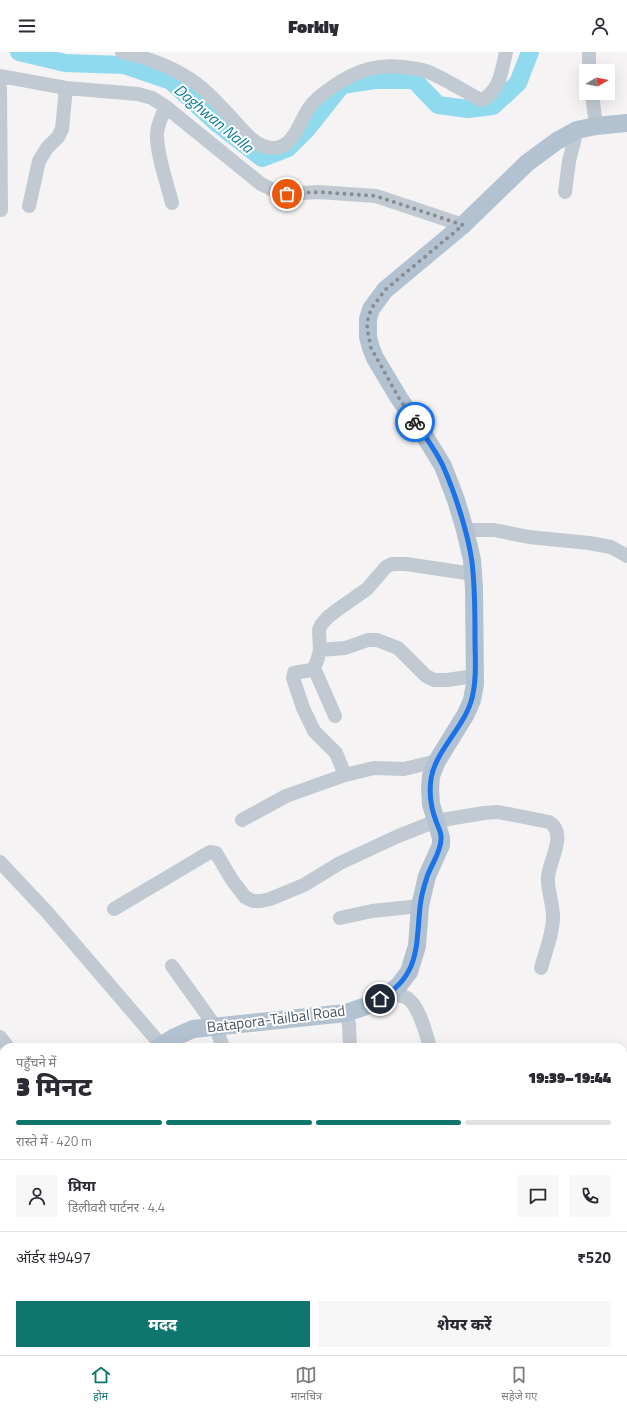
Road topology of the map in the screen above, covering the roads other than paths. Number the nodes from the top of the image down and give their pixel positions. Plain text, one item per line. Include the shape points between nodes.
1 (122, 52) edge
2 (506, 52) edge
3 (589, 52) edge
4 (589, 64) edge
5 (0, 76) edge
6 (0, 88) edge
7 (66, 88) junction
8 (593, 100) edge
9 (166, 107) junction
10 (627, 123) edge
11 (596, 126) junction
12 (577, 130) junction
13 (565, 192) dead end
14 (172, 203) dead end
15 (29, 206) dead end
16 (1, 210) edge
17 (463, 225) junction
18 (465, 530) junction
19 (627, 556) edge
20 (473, 574) junction
21 (320, 650) junction
22 (314, 668) junction
23 (475, 676) junction
24 (335, 716) dead end
25 (437, 761) junction
26 (345, 775) junction
27 (242, 820) dead end
28 (436, 821) junction
29 (0, 862) edge
30 (420, 906) junction
31 (114, 909) dead end
32 (340, 918) dead end
33 (172, 966) dead end
34 (541, 968) dead end
35 (389, 994) junction
36 (346, 1013) junction
37 (215, 1026) junction
38 (168, 1043) edge
39 (171, 1043) edge
40 (221, 1043) edge
41 (350, 1043) edge
42 (429, 1043) edge

1 - 2 street via 152,61 185,76 228,114 247,136 272,148 282,147 294,137 316,99 338,82 361,70 378,67 424,70 482,100 496,88
3 - 4 street
5 - 7 street
6 - 16 street
7 - 9 street via 138,94 152,98
7 - 15 street via 62,129 39,161
8 - 11 street
9 - 14 street via 158,128 158,140
9 - 17 street via 261,184 273,190 287,194 318,192 376,196
10 - 11 main road, Batapora-Tailbal Road
11 - 12 main road, Batapora-Tailbal Road
12 - 13 street
12 - 17 main road, Batapora-Tailbal Road via 527,163
17 - 18 main road, Batapora-Tailbal Road via 385,290 371,309 367,328 375,358 443,466
18 - 19 street via 494,530 529,537 589,543 611,548
18 - 20 main road, Batapora-Tailbal Road
20 - 21 street via 392,564 386,567 367,590 337,610 321,625
20 - 23 main road, Batapora-Tailbal Road
21 - 22 street
21 - 23 street via 345,648 360,642 377,640 398,648 426,676 434,680
22 - 24 street
22 - 26 street via 294,673 293,678 314,731 336,753
23 - 25 main road, Batapora-Tailbal Road via 472,700 466,714
25 - 26 street via 404,769 374,768
25 - 28 main road, Batapora-Tailbal Road via 430,789
26 - 27 street via 286,796
28 - 30 main road, Batapora-Tailbal Road via 440,831 440,845 427,876
28 - 31 street via 340,863 304,885 270,899 253,901 245,896 216,853 210,852
28 - 34 street via 498,812 553,824 557,844 548,882 553,921
29 - 38 street
30 - 32 street via 372,911
30 - 35 main road, Batapora-Tailbal Road via 417,946 409,972
33 - 37 street
35 - 36 main road, Batapora-Tailbal Road via 372,1004
35 - 42 street via 407,998 415,1006
36 - 37 main road, Batapora-Tailbal Road
36 - 41 street
37 - 39 main road, Batapora-Tailbal Road via 193,1029
37 - 40 street

